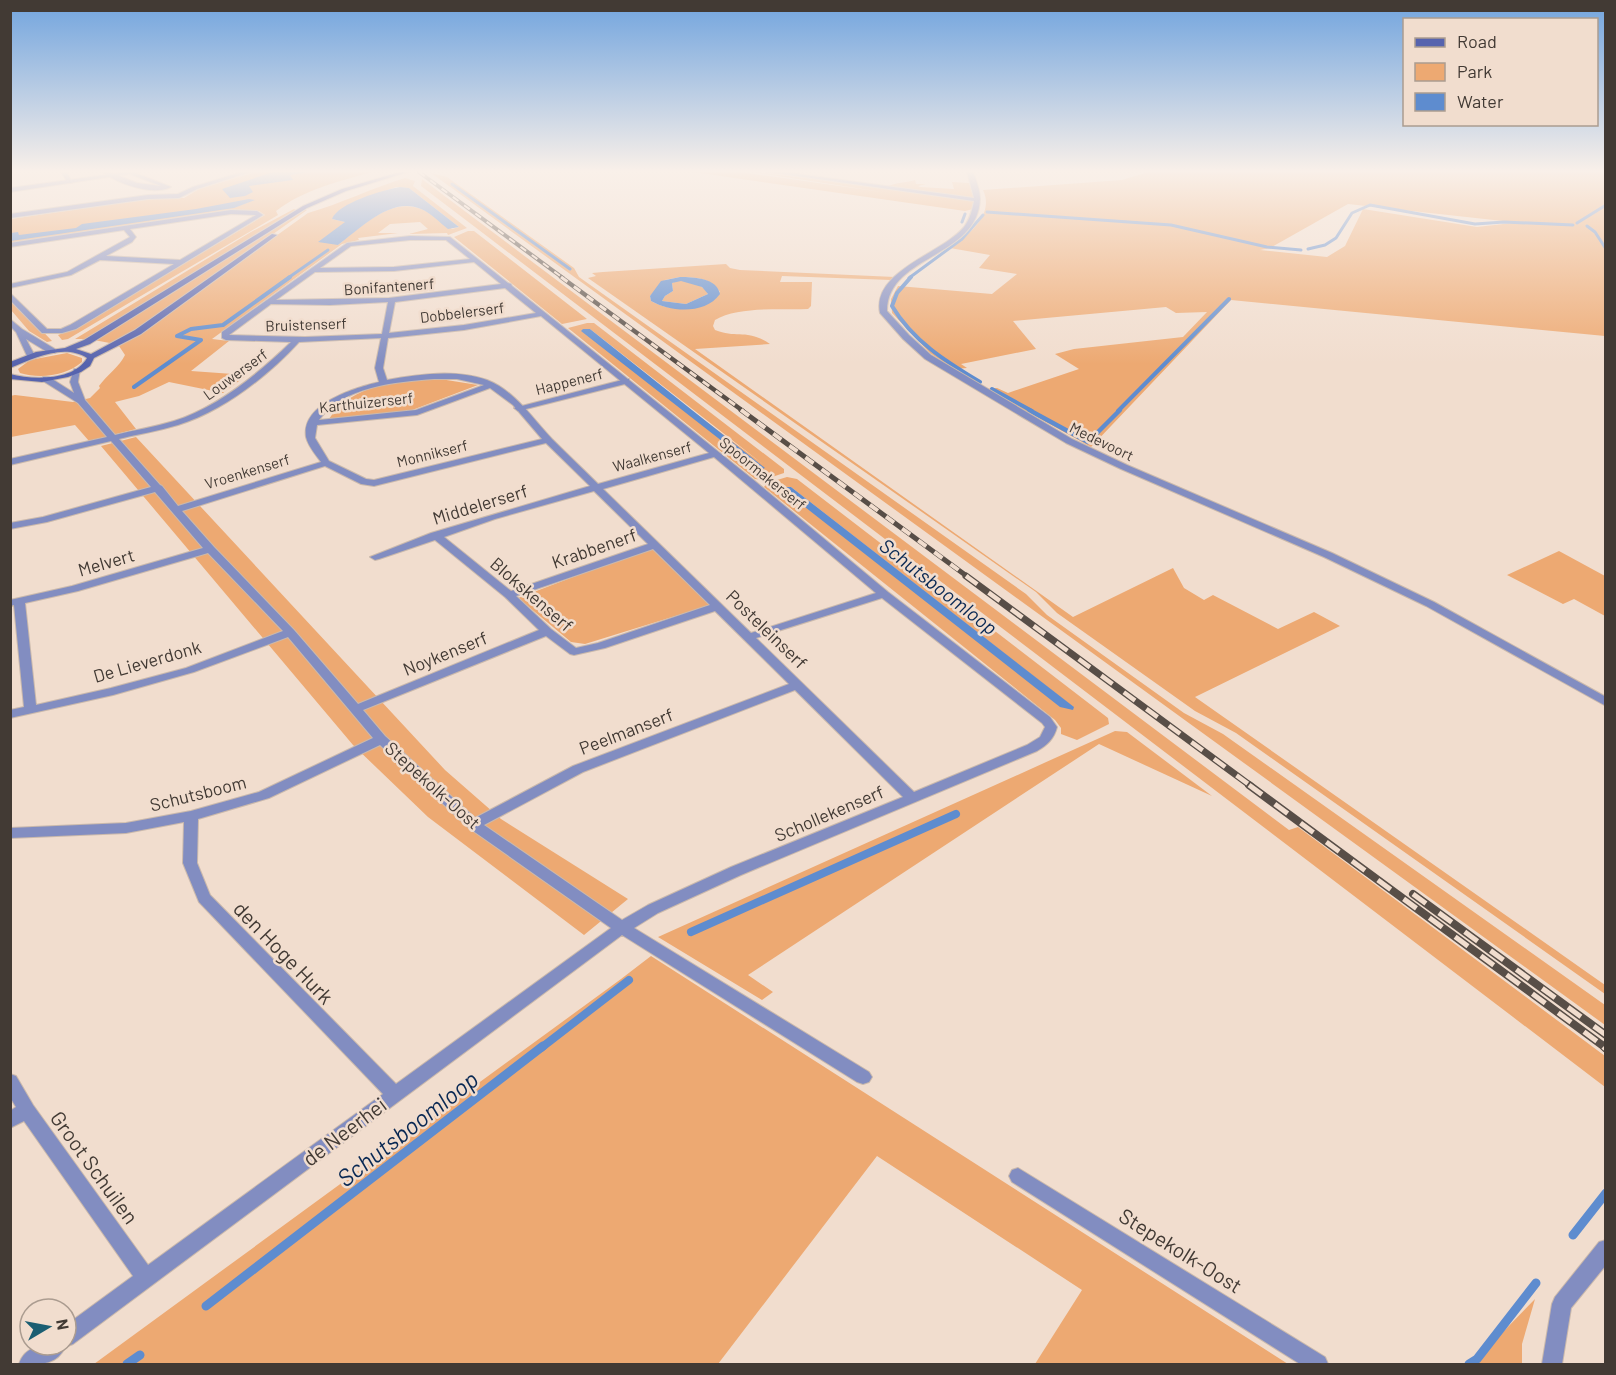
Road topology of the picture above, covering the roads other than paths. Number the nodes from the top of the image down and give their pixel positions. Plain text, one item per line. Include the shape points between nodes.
1 (70, 236) edge
2 (132, 236) edge
3 (226, 236) edge
4 (258, 236) edge
5 (273, 236) edge
6 (959, 236) edge
7 (10, 245) edge
8 (98, 258) junction
9 (475, 260) junction
10 (182, 262) junction
11 (314, 270) junction
12 (509, 285) junction
13 (10, 286) edge
14 (10, 295) edge
15 (392, 299) junction
16 (270, 302) junction
17 (541, 314) junction
18 (10, 321) edge
19 (19, 331) junction
20 (386, 334) junction
21 (296, 341) junction
22 (66, 350) junction
23 (52, 351) junction
24 (31, 356) junction
25 (91, 357) junction
26 (10, 366) edge
27 (77, 370) junction
28 (10, 376) edge
29 (46, 379) junction
30 (28, 380) junction
31 (626, 381) junction
32 (383, 382) junction
33 (490, 385) junction
34 (10, 386) edge
35 (81, 401) junction
36 (518, 408) junction
37 (312, 423) junction
38 (114, 437) junction
39 (548, 440) junction
40 (716, 454) junction
41 (10, 462) edge
42 (326, 463) junction
43 (596, 486) junction
44 (159, 488) junction
45 (178, 509) junction
46 (10, 526) edge
47 (435, 535) junction
48 (656, 545) junction
49 (210, 549) junction
50 (375, 557) dead end
51 (884, 594) junction
52 (509, 595) junction
53 (15, 602) edge
54 (718, 606) junction
55 (547, 631) junction
56 (290, 632) junction
57 (749, 637) junction
58 (798, 685) junction
59 (1605, 702) edge
60 (356, 709) junction
61 (30, 710) junction
62 (10, 714) edge
63 (1049, 735) joint
64 (381, 739) junction
65 (912, 798) junction
66 (190, 816) junction
67 (474, 825) junction
68 (10, 833) edge
69 (623, 927) junction
70 (863, 1077) dead end
71 (10, 1081) edge
72 (394, 1094) junction
73 (27, 1110) junction
74 (10, 1120) edge
75 (1018, 1176) dead end
76 (1605, 1249) edge
77 (145, 1279) junction
78 (78, 1328) edge
79 (1318, 1365) edge
80 (1552, 1365) edge

1 - 7 street
2 - 8 street
3 - 10 street
4 - 22 main road via 87,342
5 - 25 main road via 144,328
6 - 59 street, Medevoort via 896,279 884,297 883,311 928,357 1069,441 1328,555 1470,626
8 - 10 street
8 - 13 street via 69,274
9 - 11 street
9 - 11 street, Spoormakerserf via 448,238 410,238 349,244
9 - 12 street, Spoormakerserf
10 - 14 street via 73,327 52,332 45,331
11 - 16 street
12 - 15 street, Bonifantenerf via 462,294
12 - 17 street, Spoormakerserf
15 - 16 street, Bonifantenerf via 314,304
15 - 20 street
16 - 21 street, Bruistenserf via 225,334 226,338
17 - 20 street, Dobbelerserf via 475,327
17 - 31 street, Spoormakerserf
18 - 19 street
19 - 23 street
19 - 24 street
20 - 21 street, Bruistenserf
20 - 32 street via 379,368
21 - 38 street, Louwerserf via 277,360 206,411 176,423
22 - 23 main road
22 - 25 main road
23 - 24 main road
24 - 26 main road
25 - 27 main road via 86,366
27 - 29 main road
27 - 35 street via 74,382
28 - 30 main road
29 - 30 main road
29 - 35 street, Stepekolk-Oost
30 - 34 main road
31 - 36 street, Happenerf
31 - 40 street, Spoormakerserf
32 - 33 street, Karthuizerserf via 441,376 476,379
32 - 37 street, Karthuizerserf via 330,404
33 - 36 street, Karthuizerserf via 506,394
33 - 37 street, Karthuizerserf via 417,412
35 - 38 street, Stepekolk-Oost
36 - 39 street, Karthuizerserf
37 - 42 street, Karthuizerserf via 310,437
38 - 41 street, Louwerserf
38 - 44 street, Stepekolk-Oost
39 - 42 street, Monnikserf via 374,483
39 - 43 street, Karthuizerserf
40 - 43 street, Waalkenserf
40 - 51 street, Spoormakerserf
42 - 45 street, Vroenkenserf
43 - 47 street, Middelerserf
43 - 48 street, Posteleinserf
44 - 45 street, Stepekolk-Oost
44 - 46 street
45 - 49 street, Stepekolk-Oost
47 - 50 street, Middelerserf
47 - 52 street, Blokskenserf
48 - 52 street, Krabbenerf
48 - 54 street, Posteleinserf
49 - 53 street, Melvert
49 - 56 street, Stepekolk-Oost
51 - 57 street
51 - 63 street, Spoormakerserf via 1046,720 1051,727
52 - 55 street, Blokskenserf
53 - 61 street
54 - 55 street, Blokskenserf via 601,646 574,651
54 - 57 street, Posteleinserf
55 - 60 street, Noykenserf
56 - 60 street, Stepekolk-Oost
56 - 61 street, De Lieverdonk via 190,670
57 - 58 street, Posteleinserf
58 - 65 street, Posteleinserf
58 - 67 street, Peelmanserf via 578,769
60 - 64 street, Stepekolk-Oost
61 - 62 street, De Lieverdonk
63 - 65 street, Schollekenserf via 1032,748
64 - 66 street, Schutsboom via 264,795
64 - 67 street, Stepekolk-Oost
65 - 69 street, Schollekenserf via 653,909
66 - 68 street, Schutsboom via 126,828
66 - 72 street, den Hoge Hurk via 190,863 204,898
67 - 69 street, Stepekolk-Oost
69 - 70 street, Stepekolk-Oost
69 - 72 street, de Neerhei
71 - 73 street, Groot Schuilen
72 - 77 street, de Neerhei
73 - 74 street
73 - 77 street, Groot Schuilen
75 - 79 street, Stepekolk-Oost
76 - 80 street via 1562,1304
77 - 78 street, de Neerhei

